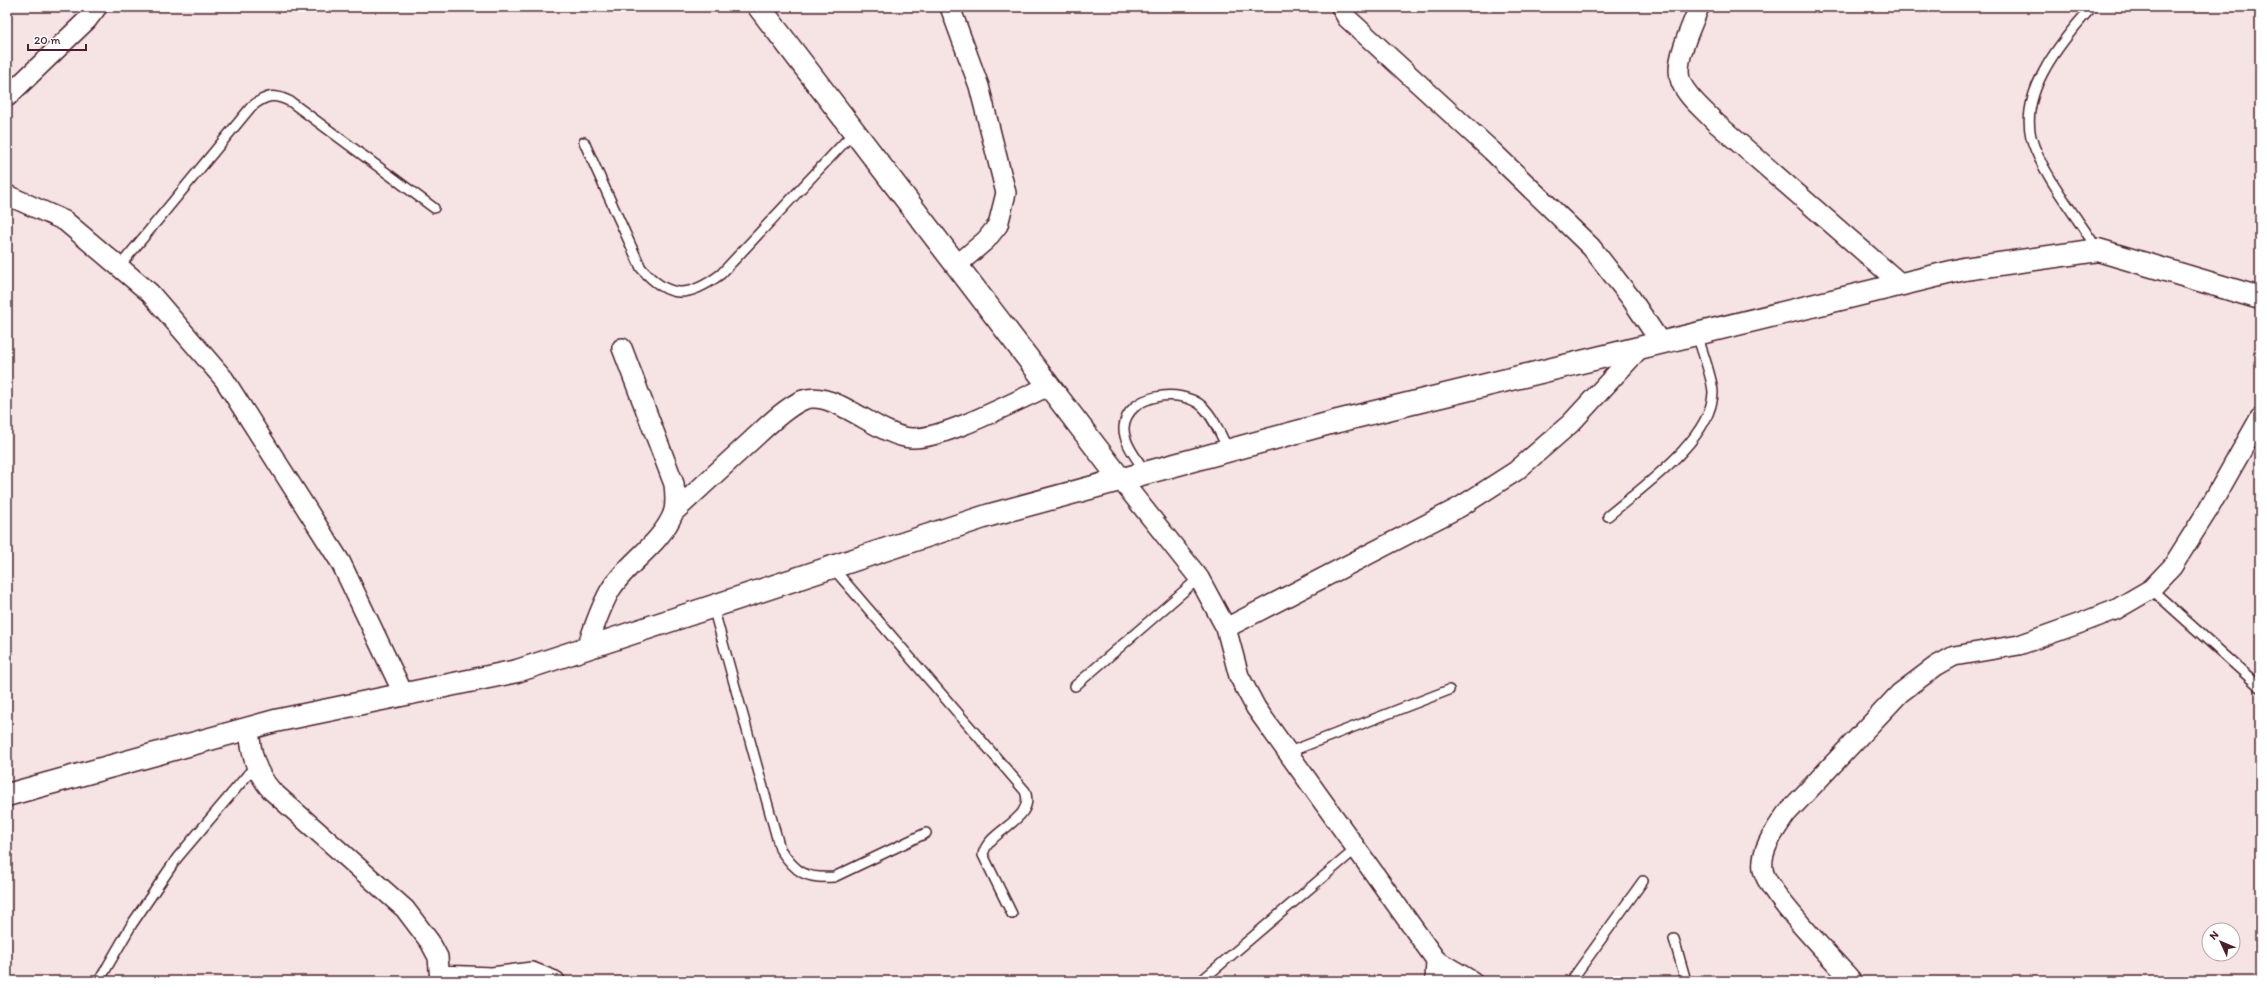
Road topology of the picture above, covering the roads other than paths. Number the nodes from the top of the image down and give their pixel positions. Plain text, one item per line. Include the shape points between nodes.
1 (97, 7) edge
2 (759, 7) edge
3 (950, 7) edge
4 (1341, 7) edge
5 (1699, 7) edge
6 (2092, 7) edge
7 (7, 97) edge
8 (854, 132) junction
9 (584, 142) dead end
10 (7, 195) edge
11 (434, 208) dead end
12 (2098, 250) junction
13 (957, 265) junction
14 (119, 267) junction
15 (1901, 284) junction
16 (2260, 298) edge
17 (1697, 334) junction
18 (1661, 343) junction
19 (622, 348) dead end
20 (1640, 348) junction
21 (1049, 386) junction
22 (2260, 418) edge
23 (1229, 451) junction
24 (1146, 473) junction
25 (1121, 480) junction
26 (673, 513) junction
27 (1608, 516) dead end
28 (833, 568) junction
29 (1199, 578) junction
30 (2151, 589) junction
31 (713, 607) junction
32 (1226, 628) junction
33 (586, 649) junction
34 (1074, 686) dead end
35 (2260, 687) edge
36 (1450, 690) dead end
37 (404, 695) junction
38 (249, 729) junction
39 (1289, 752) junction
40 (255, 766) junction
41 (7, 795) edge
42 (926, 833) dead end
43 (1357, 848) junction
44 (1643, 881) dead end
45 (1012, 914) dead end
46 (1674, 939) dead end
47 (1436, 960) junction
48 (440, 978) edge
49 (99, 981) edge
50 (555, 981) edge
51 (1201, 981) edge
52 (1435, 981) edge
53 (1472, 981) edge
54 (1571, 981) edge
55 (1686, 981) edge
56 (1852, 981) edge

1 - 7 street via 87,20
2 - 8 street
3 - 13 street via 979,86 1006,193 998,225 986,240
4 - 18 street via 1347,18 1492,151 1591,247 1630,297
5 - 15 street via 1682,53 1679,70 1681,82 1688,93 1715,122
6 - 12 lane via 2066,36 2045,68 2030,113 2031,137 2040,162
8 - 9 lane via 721,274 705,286 688,293 667,289 651,280 641,268
8 - 13 street
10 - 14 street via 65,221
11 - 14 lane via 290,102 280,96 271,95 262,98 251,107
12 - 15 street via 1964,269
12 - 16 street
13 - 21 street
14 - 37 street via 150,293 224,379 341,562
15 - 17 street
17 - 18 street
17 - 27 lane via 1713,391 1712,407 1707,420 1684,450
18 - 20 street
19 - 26 street via 674,484
20 - 23 street via 1334,422
20 - 32 street via 1571,423 1516,471 1460,507
21 - 25 street
21 - 26 street via 955,428 931,436 911,438 885,431 824,399 803,400 769,425
22 - 30 street via 2176,561
23 - 24 street
23 - 24 lane via 1208,413 1191,399 1169,395 1139,402 1132,407 1124,428 1127,444
24 - 25 street
25 - 28 street via 990,515
25 - 29 street
26 - 33 street via 658,539 622,575 611,590
28 - 31 street
28 - 45 lane via 1026,791 1026,807 987,844 983,855
29 - 32 street
29 - 34 lane
30 - 35 lane
30 - 56 street via 2115,610 2070,627 2019,645 1954,656 1936,666 1900,693 1786,814 1766,851 1763,869 1770,888
31 - 33 street
31 - 42 lane via 780,849 790,864 802,874 820,878 834,877
32 - 39 street via 1239,676 1256,708
33 - 37 street via 517,671
36 - 39 lane
37 - 38 street
38 - 40 street via 250,749
38 - 41 street
39 - 43 street
40 - 48 street via 262,780 272,791 405,909 438,957
40 - 49 lane via 177,858 132,924
43 - 47 street
43 - 51 lane
44 - 54 lane
46 - 55 lane
47 - 52 street
47 - 53 street
48 - 50 street via 492,977 532,972

